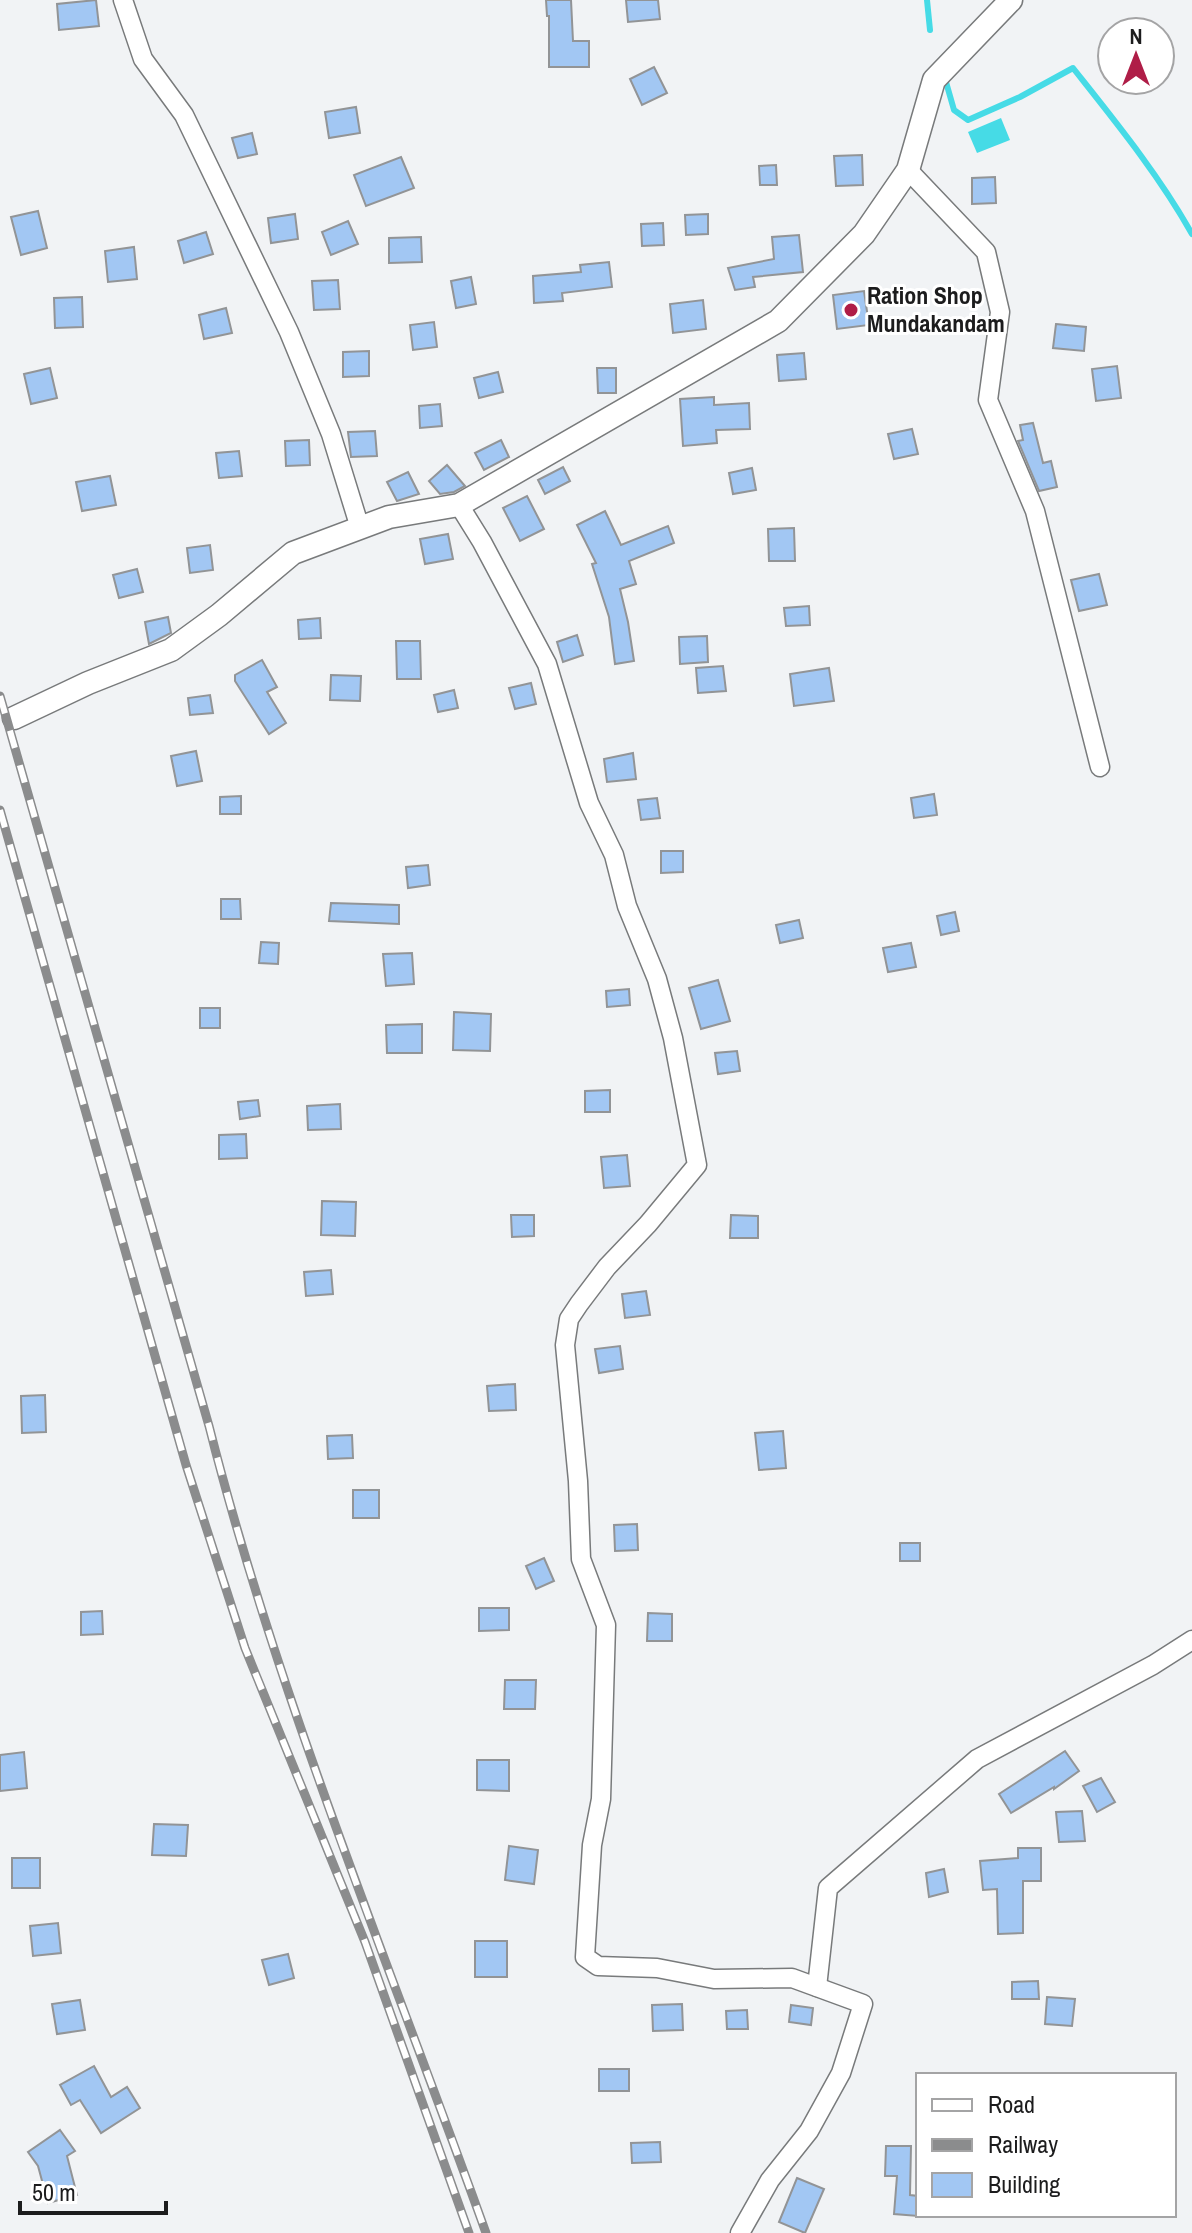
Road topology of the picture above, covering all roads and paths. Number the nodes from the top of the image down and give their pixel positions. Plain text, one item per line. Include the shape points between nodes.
1 (123, 0) edge
2 (1005, 2) edge
3 (908, 170) junction
4 (459, 505) junction
5 (360, 528) junction
6 (7, 720) edge
7 (1100, 767) dead end
8 (1192, 1640) edge
9 (817, 1987) junction
10 (740, 2233) edge

1 - 5 street via 143,59 184,115 289,332 331,434
2 - 3 street via 934,80
3 - 4 street via 864,234 778,321
3 - 7 street via 986,252 1000,312 988,400 1035,511
4 - 5 street via 389,517
4 - 9 street via 547,664 589,803 614,855 627,906 657,979 697,1165 607,1267 569,1319 567,1332 581,1559 606,1625 601,1799 592,1845 585,1957 598,1966 657,1968 714,1979 792,1978
5 - 6 street via 293,553 171,650
8 - 9 street via 977,1759 828,1888
9 - 10 street via 863,2004 841,2073

